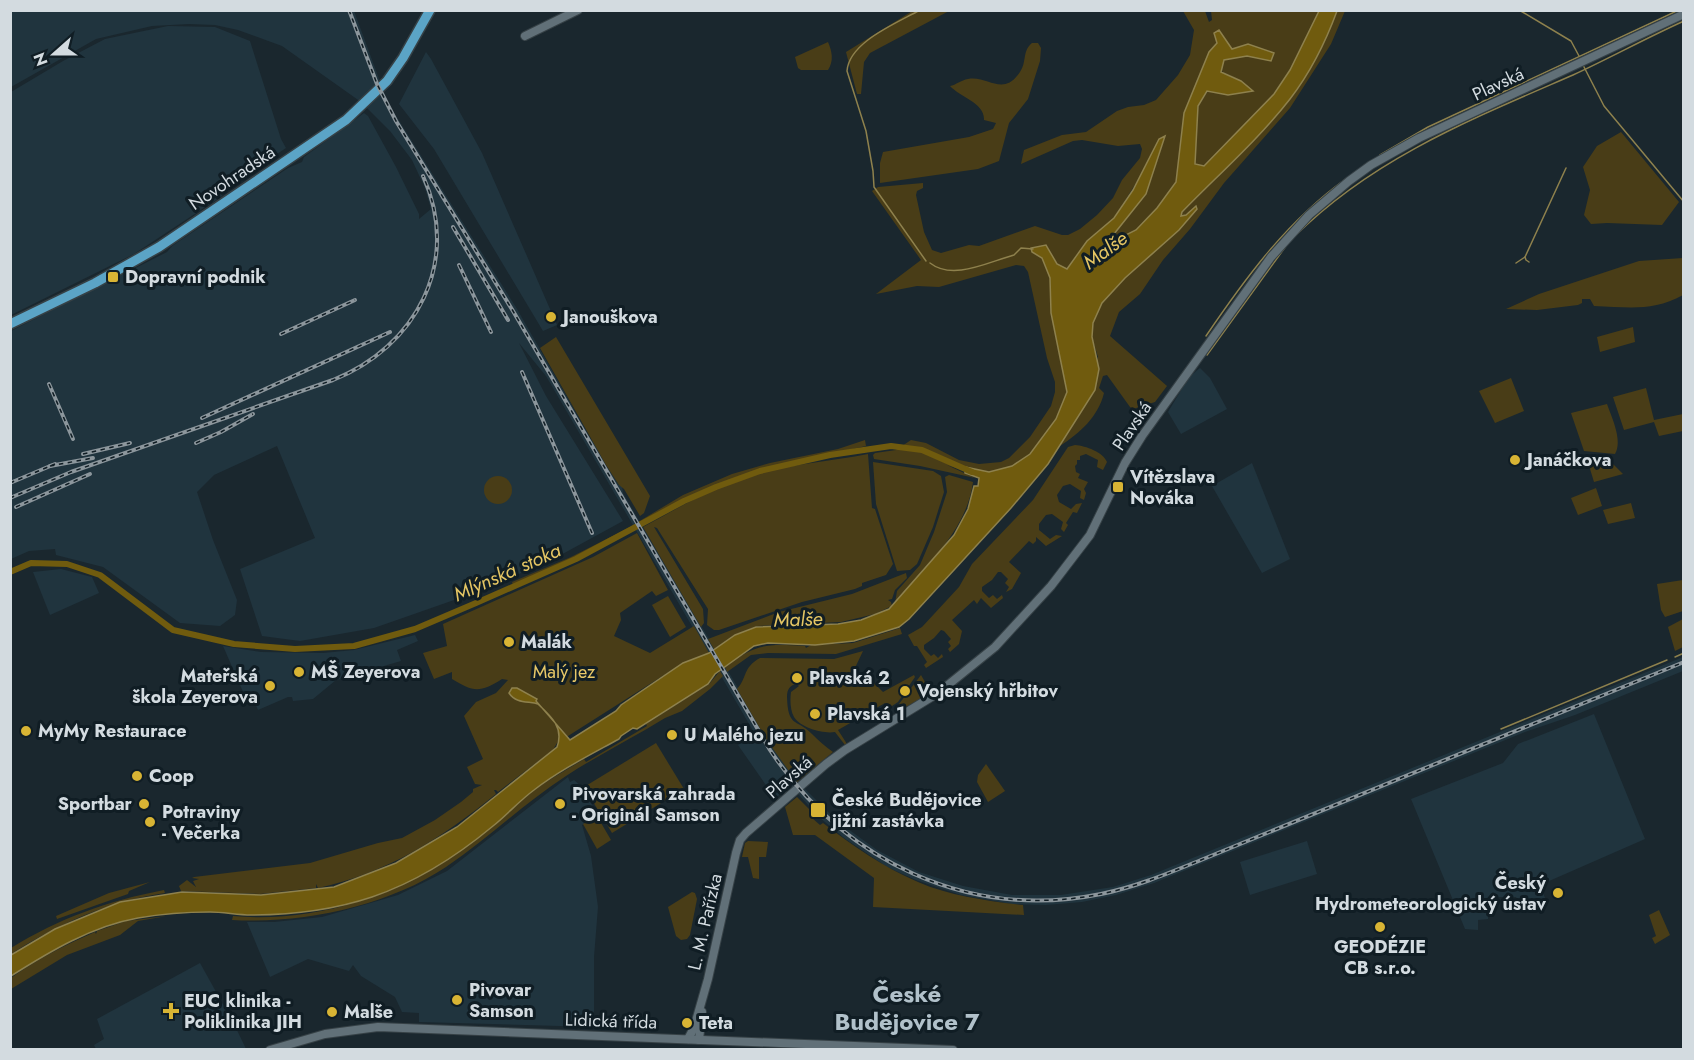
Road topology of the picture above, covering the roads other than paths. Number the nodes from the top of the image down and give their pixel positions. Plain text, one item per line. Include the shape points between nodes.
1 (430, 10) edge
2 (578, 10) edge
3 (1683, 14) edge
4 (525, 36) dead end
5 (10, 324) edge
6 (739, 844) joint
7 (700, 1006) junction
8 (688, 1039) junction
9 (699, 1040) junction
10 (270, 1050) edge
11 (953, 1050) edge

1 - 5 main road, Novohradská via 392,75 346,120 159,247
2 - 4 street
3 - 6 street, Plavská via 1394,152 1349,181 1309,215 1257,274 1145,430 1090,535 1051,586 995,647 963,674 831,760 746,833
6 - 7 street, L. M. Pařízka
7 - 8 street
7 - 9 street
8 - 9 street, Lidická třída
8 - 10 street, Lidická třída via 378,1027 322,1034
9 - 11 street, Lidická třída

